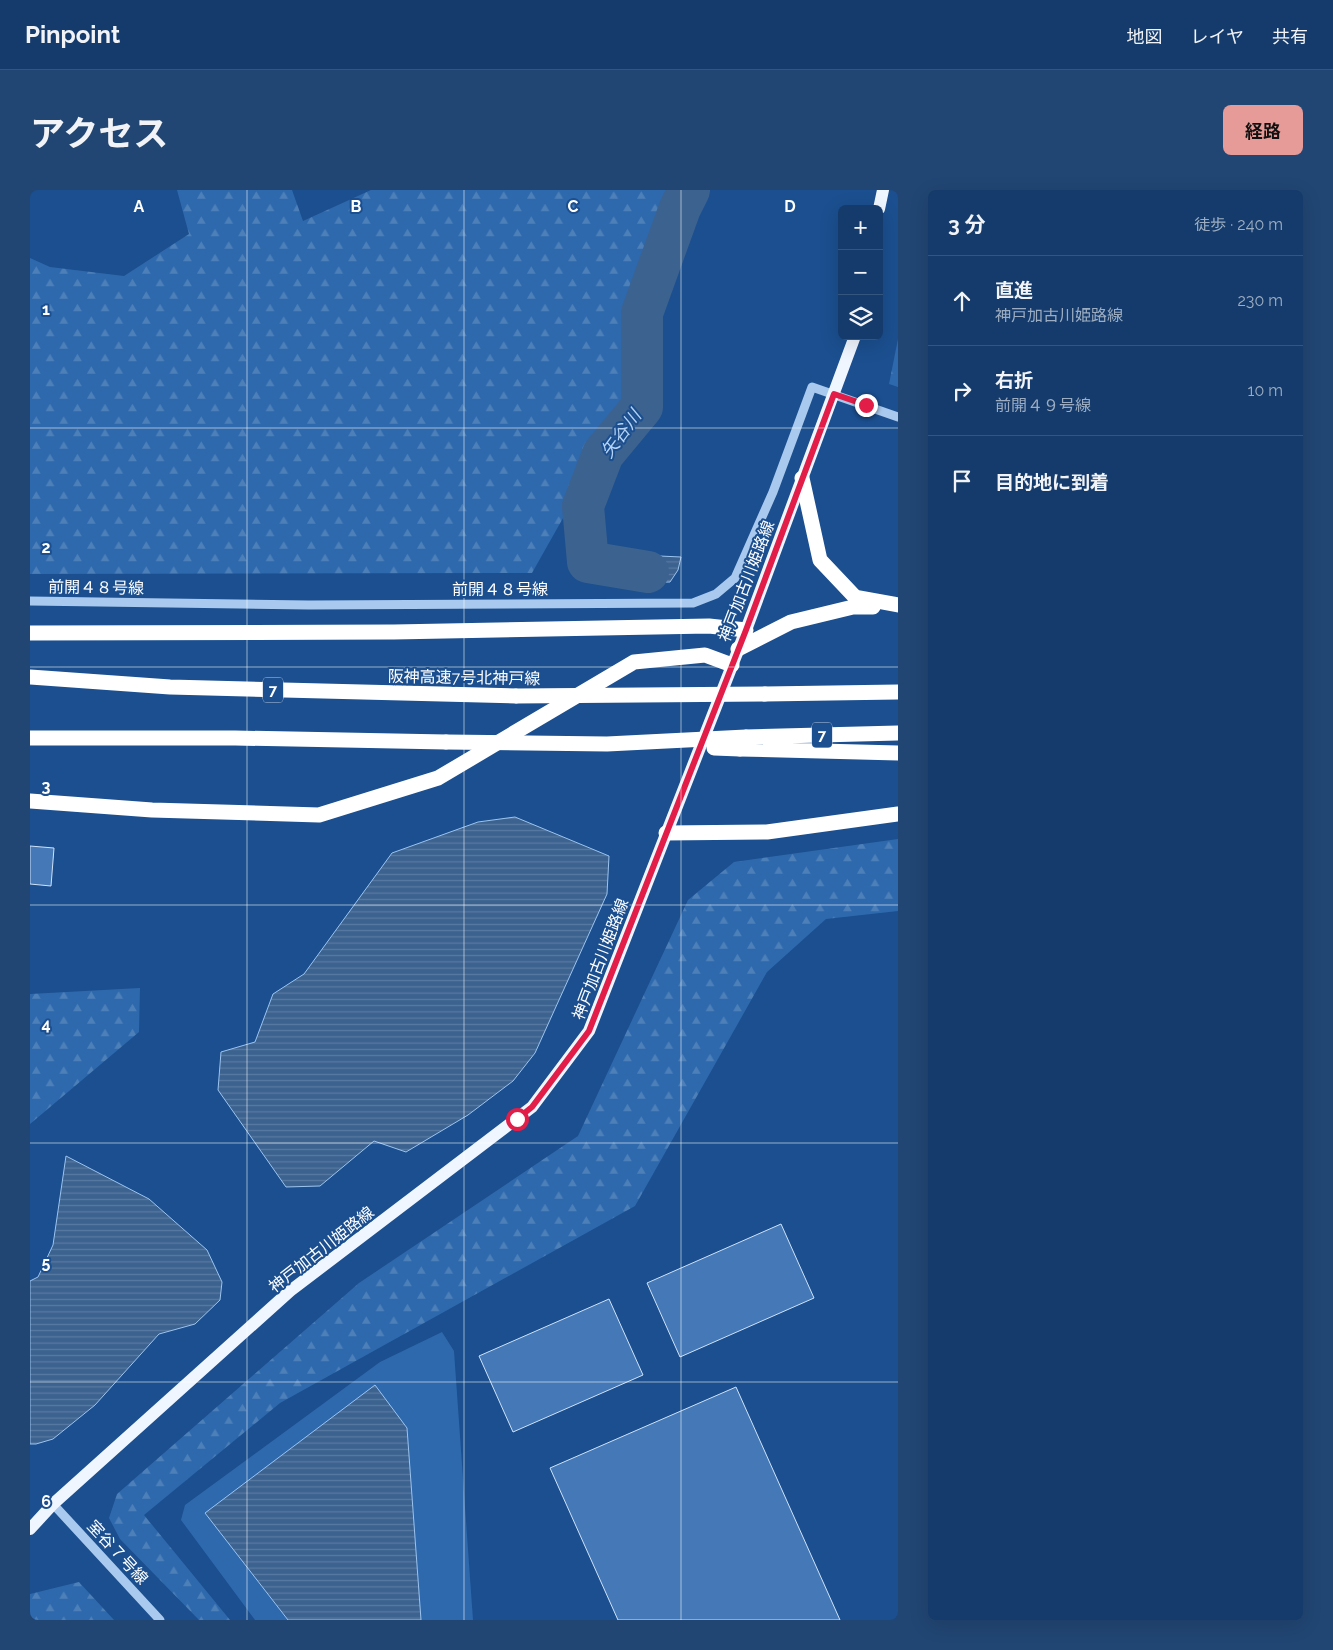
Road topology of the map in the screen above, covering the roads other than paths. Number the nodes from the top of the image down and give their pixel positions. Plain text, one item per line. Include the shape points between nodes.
1 (883, 190) edge
2 (880, 205) edge
3 (854, 340) edge
4 (834, 394) junction
5 (898, 417) edge
6 (802, 478) junction
7 (30, 602) edge
8 (898, 606) edge
9 (746, 630) junction
10 (30, 633) edge
11 (738, 649) junction
12 (732, 665) junction
13 (30, 677) edge
14 (898, 692) edge
15 (898, 732) edge
16 (30, 738) edge
17 (743, 743) junction
18 (898, 754) edge
19 (30, 801) edge
20 (898, 814) edge
21 (666, 832) junction
22 (53, 1504) junction
23 (30, 1529) edge
24 (160, 1620) edge

1 - 2 main road
3 - 4 main road, 神戸加古川姫路線
4 - 5 street
4 - 6 main road, 神戸加古川姫路線
4 - 7 street, 前開４８号線 via 812,387 773,492 735,578 716,594 693,603 309,605
6 - 8 highway via 820,560 855,597
6 - 9 main road, 神戸加古川姫路線
8 - 11 highway via 852,607 791,622
9 - 10 highway via 709,626 394,632
9 - 11 main road, 神戸加古川姫路線
11 - 12 main road, 神戸加古川姫路線
12 - 19 highway via 705,655 634,662 438,778 319,815 152,810
12 - 21 main road, 神戸加古川姫路線
13 - 14 highway, 阪神高速7号北神戸線 / 7, bridge via 170,687 516,696
15 - 17 highway, 7
16 - 17 highway, 7, bridge
17 - 18 highway
20 - 21 highway via 768,832
21 - 22 main road, 神戸加古川姫路線 via 589,1031 532,1107 290,1291
22 - 23 main road, 神戸加古川姫路線
22 - 24 street, 室谷７号線

